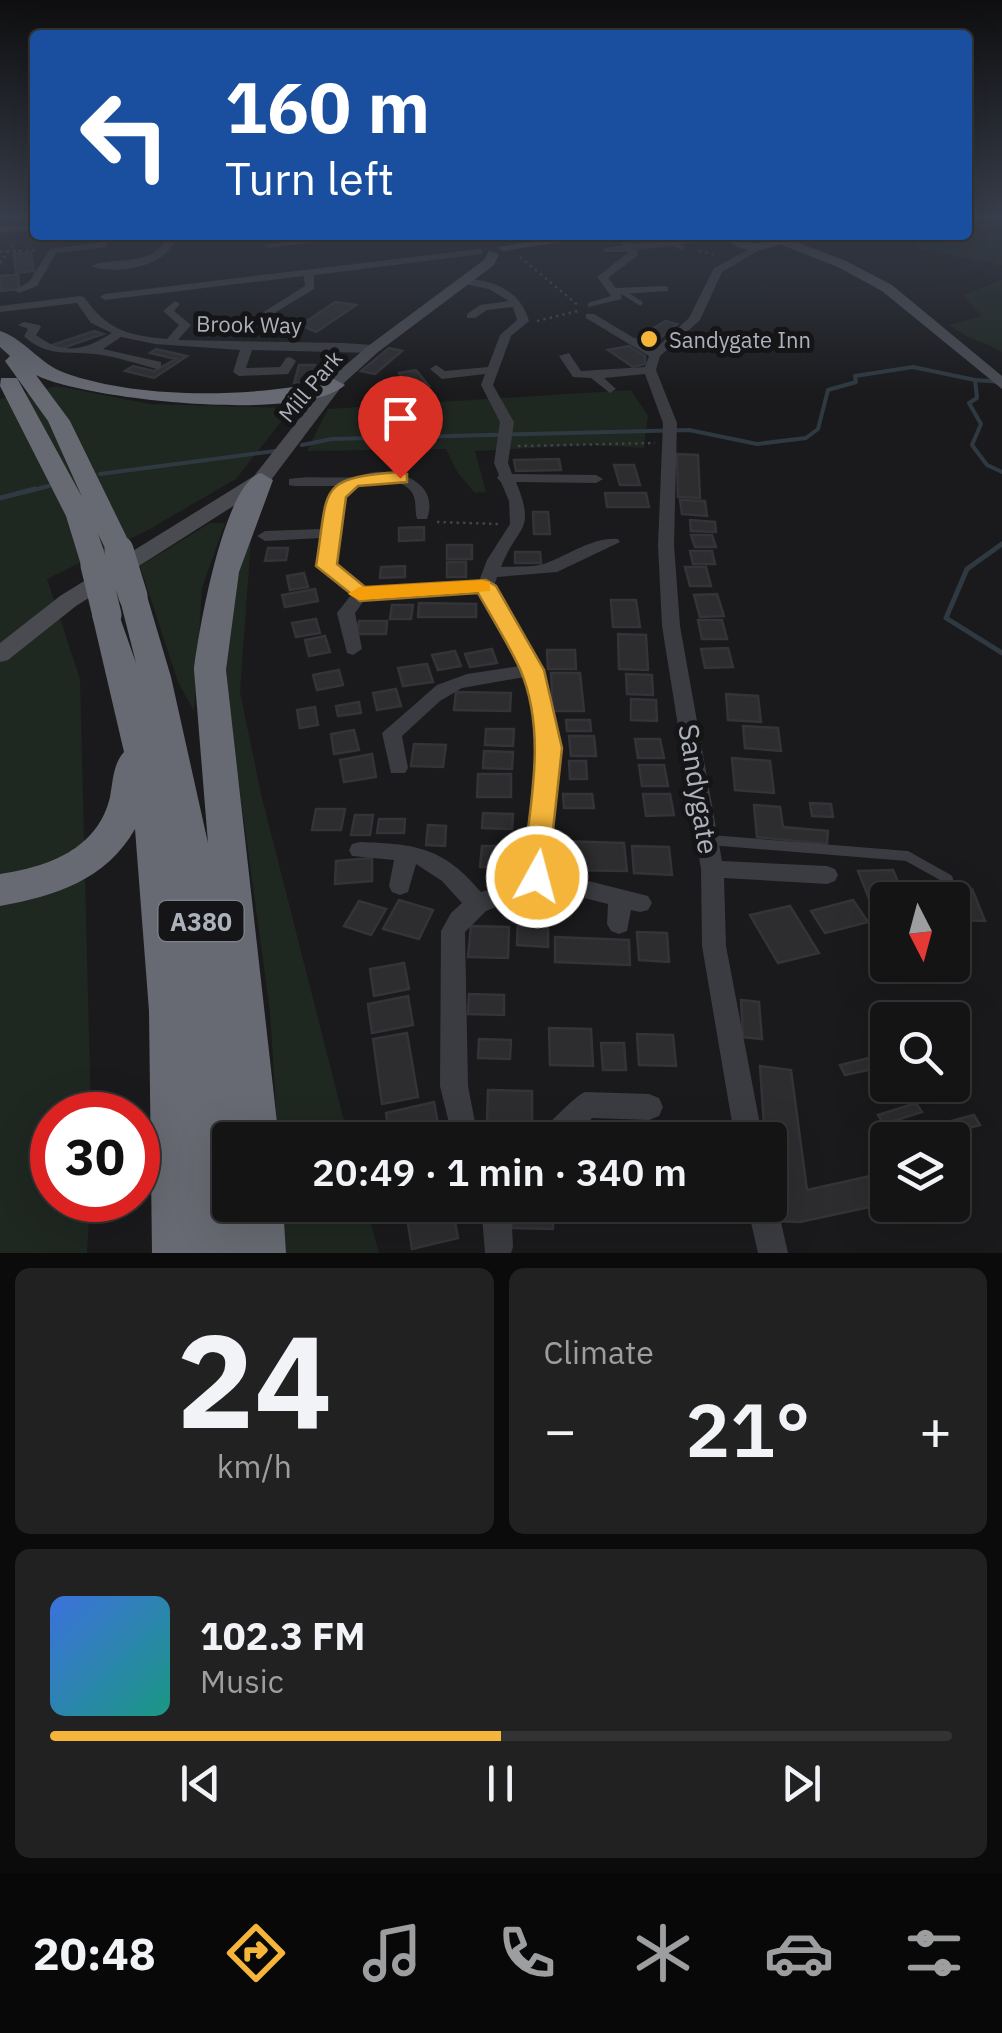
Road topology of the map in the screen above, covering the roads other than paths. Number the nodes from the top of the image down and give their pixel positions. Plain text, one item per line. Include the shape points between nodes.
1 (36, 277) edge
2 (90, 277) edge
3 (268, 277) edge
4 (309, 277) edge
5 (469, 277) edge
6 (603, 277) edge
7 (714, 277) edge
8 (866, 277) edge
9 (463, 282) junction
10 (33, 284) junction
11 (47, 286) dead end
12 (664, 289) dead end
13 (19, 290) dead end
14 (618, 291) junction
15 (113, 298) dead end
16 (80, 299) junction
17 (516, 302) junction
18 (640, 303) dead end
19 (0, 310) edge
20 (152, 310) dead end
21 (471, 316) dead end
22 (258, 320) dead end
23 (24, 325) dead end
24 (122, 332) junction
25 (0, 340) edge
26 (171, 341) junction
27 (247, 346) junction
28 (373, 349) junction
29 (93, 350) junction
30 (655, 355) junction
31 (565, 356) dead end
32 (290, 361) dead end
33 (157, 365) dead end
34 (436, 369) dead end
35 (491, 370) junction
36 (650, 370) junction
37 (0, 371) edge
38 (594, 375) junction
39 (995, 379) edge
40 (610, 390) dead end
41 (319, 394) junction
42 (504, 478) junction
43 (596, 478) dead end
44 (277, 481) junction
45 (353, 481) junction
46 (422, 516) road end
47 (241, 520) junction
48 (329, 533) junction
49 (612, 542) dead end
50 (107, 558) junction
51 (559, 562) junction
52 (582, 572) dead end
53 (488, 579) junction
54 (360, 594) junction
55 (120, 605) junction
56 (353, 649) dead end
57 (0, 655) edge
58 (532, 670) junction
59 (138, 742) junction
60 (398, 768) dead end
61 (707, 840) junction
62 (360, 850) dead end
63 (407, 852) junction
64 (712, 869) junction
65 (827, 876) dead end
66 (537, 877) junction
67 (948, 880) dead end
68 (400, 886) dead end
69 (0, 890) edge
70 (476, 904) junction
71 (619, 924) dead end
72 (649, 1106) dead end
73 (253, 1122) edge
74 (462, 1122) edge
75 (573, 1122) edge
76 (746, 1122) edge
77 (259, 1222) edge
78 (497, 1222) edge
79 (766, 1222) edge
80 (498, 1246) dead end
81 (178, 1253) edge
82 (226, 1253) edge
83 (260, 1253) edge
84 (773, 1253) edge

1 - 10 street
2 - 16 street
3 - 15 street
4 - 22 street via 310,286
5 - 9 main road, Mill Park
6 - 14 street
7 - 30 street via 694,320
8 - 39 main road
9 - 17 street via 503,290
9 - 28 main road, Mill Park
10 - 11 street
10 - 13 street
12 - 14 street
14 - 18 lane
14 - 30 street via 614,300 589,311
16 - 19 street
16 - 24 street, Brook Way via 96,322
17 - 21 street
17 - 35 street via 523,321 506,335
20 - 26 street via 172,307 185,325
23 - 29 street via 34,327 30,336 46,347
24 - 26 street, Brook Way
24 - 29 street
25 - 41 highway, A380 via 33,365 94,387 150,394
25 - 50 highway, A380 via 58,421
26 - 27 street, Brook Way
27 - 28 street, Brook Way
27 - 32 street via 239,372 284,371
28 - 41 main road, Mill Park
29 - 33 street
30 - 36 street
31 - 38 street via 577,374
34 - 35 street via 442,375
35 - 42 street via 486,385 504,413
36 - 38 street
36 - 61 street, Sandygate via 670,435 671,626
37 - 50 highway, A380
38 - 40 street
41 - 44 main road, Mill Park
42 - 43 street
42 - 53 street via 518,524
44 - 45 street
44 - 47 highway
45 - 46 street via 400,478 416,484 426,505
45 - 48 street via 337,496
47 - 48 street
47 - 57 main road via 68,601
47 - 73 highway via 214,607 210,670
48 - 54 street via 326,566
49 - 51 street
50 - 55 highway, A380, bridge
51 - 52 street
51 - 53 street
53 - 54 street
53 - 58 street
54 - 56 street via 346,613
55 - 59 highway, A380
55 - 82 highway, A380 via 165,709 195,876 213,1021
58 - 60 street via 460,682 431,698 416,720 392,733
58 - 66 street via 549,748
59 - 69 highway via 120,824 103,845 46,881
59 - 81 highway, A380 via 173,1030
61 - 64 street, Sandygate
61 - 67 lane via 907,856
62 - 63 street
63 - 68 street
63 - 70 street via 452,872
64 - 65 street
64 - 76 street, Sandygate via 714,946
66 - 70 street via 536,884
66 - 71 street via 630,900
70 - 74 street via 454,931 453,1050
72 - 75 street via 585,1104
77 - 83 highway
78 - 80 street
79 - 84 street

